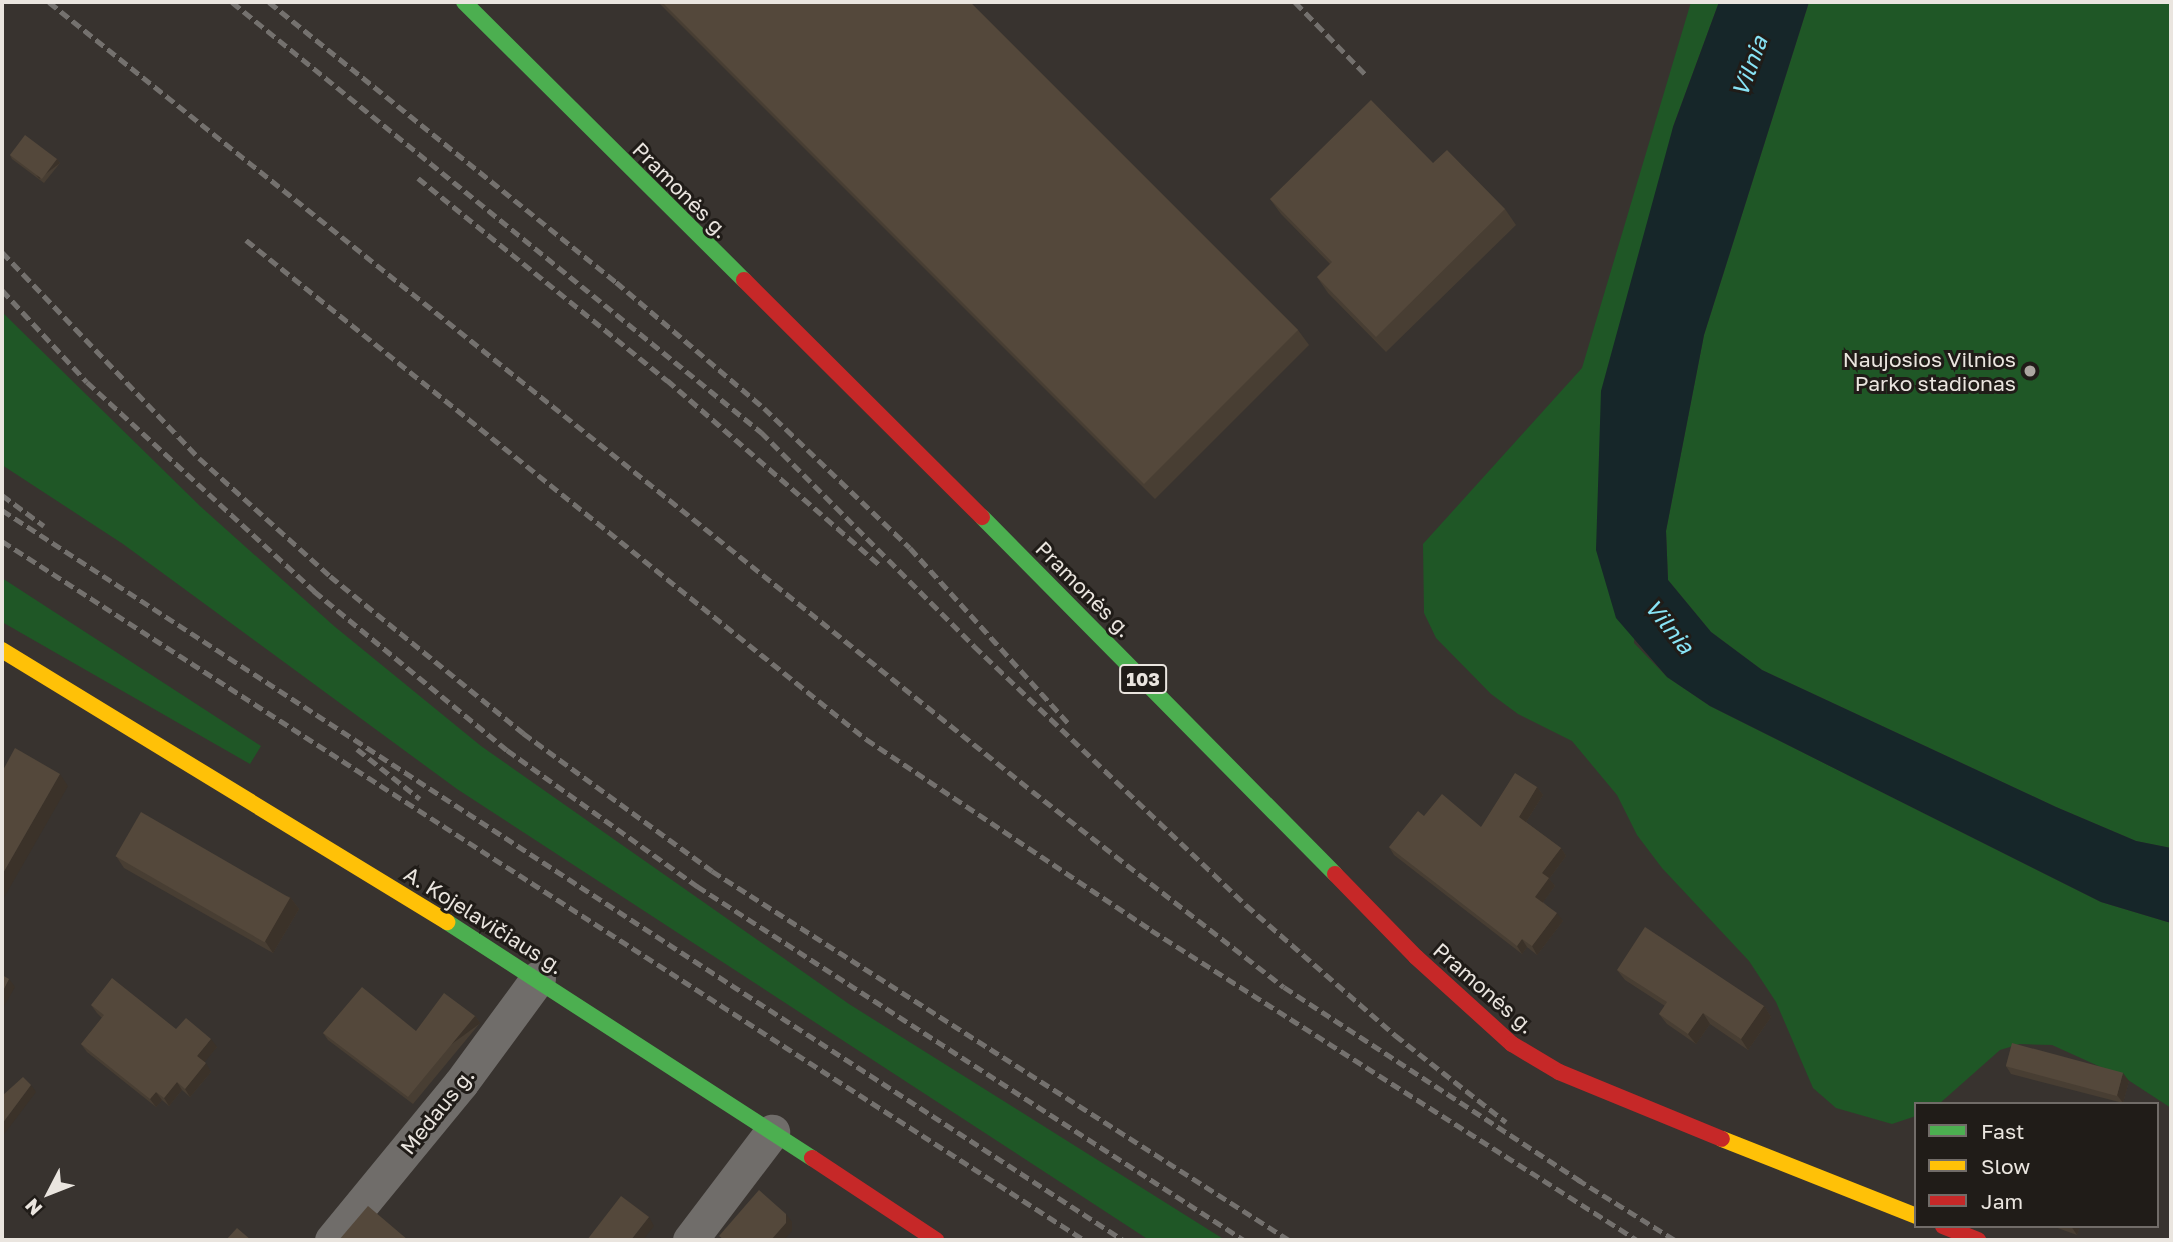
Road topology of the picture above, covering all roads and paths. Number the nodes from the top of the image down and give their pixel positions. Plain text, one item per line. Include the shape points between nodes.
1 (464, 2) edge
2 (4, 658) edge
3 (538, 978) junction
4 (772, 1132) junction
5 (1914, 1215) edge
6 (1948, 1228) edge
7 (930, 1239) edge
8 (332, 1240) edge
9 (690, 1240) edge
10 (1978, 1240) edge

1 - 5 main road, Pramonės g. / 103 via 1086,621 1416,957 1512,1044 1559,1072 1635,1105
2 - 3 main road, A. Kojelavičiaus g.
3 - 4 main road, A. Kojelavičiaus g.
3 - 8 street, Medaus g. via 461,1083
4 - 7 main road, A. Kojelavičiaus g.
4 - 9 street
6 - 10 main road

